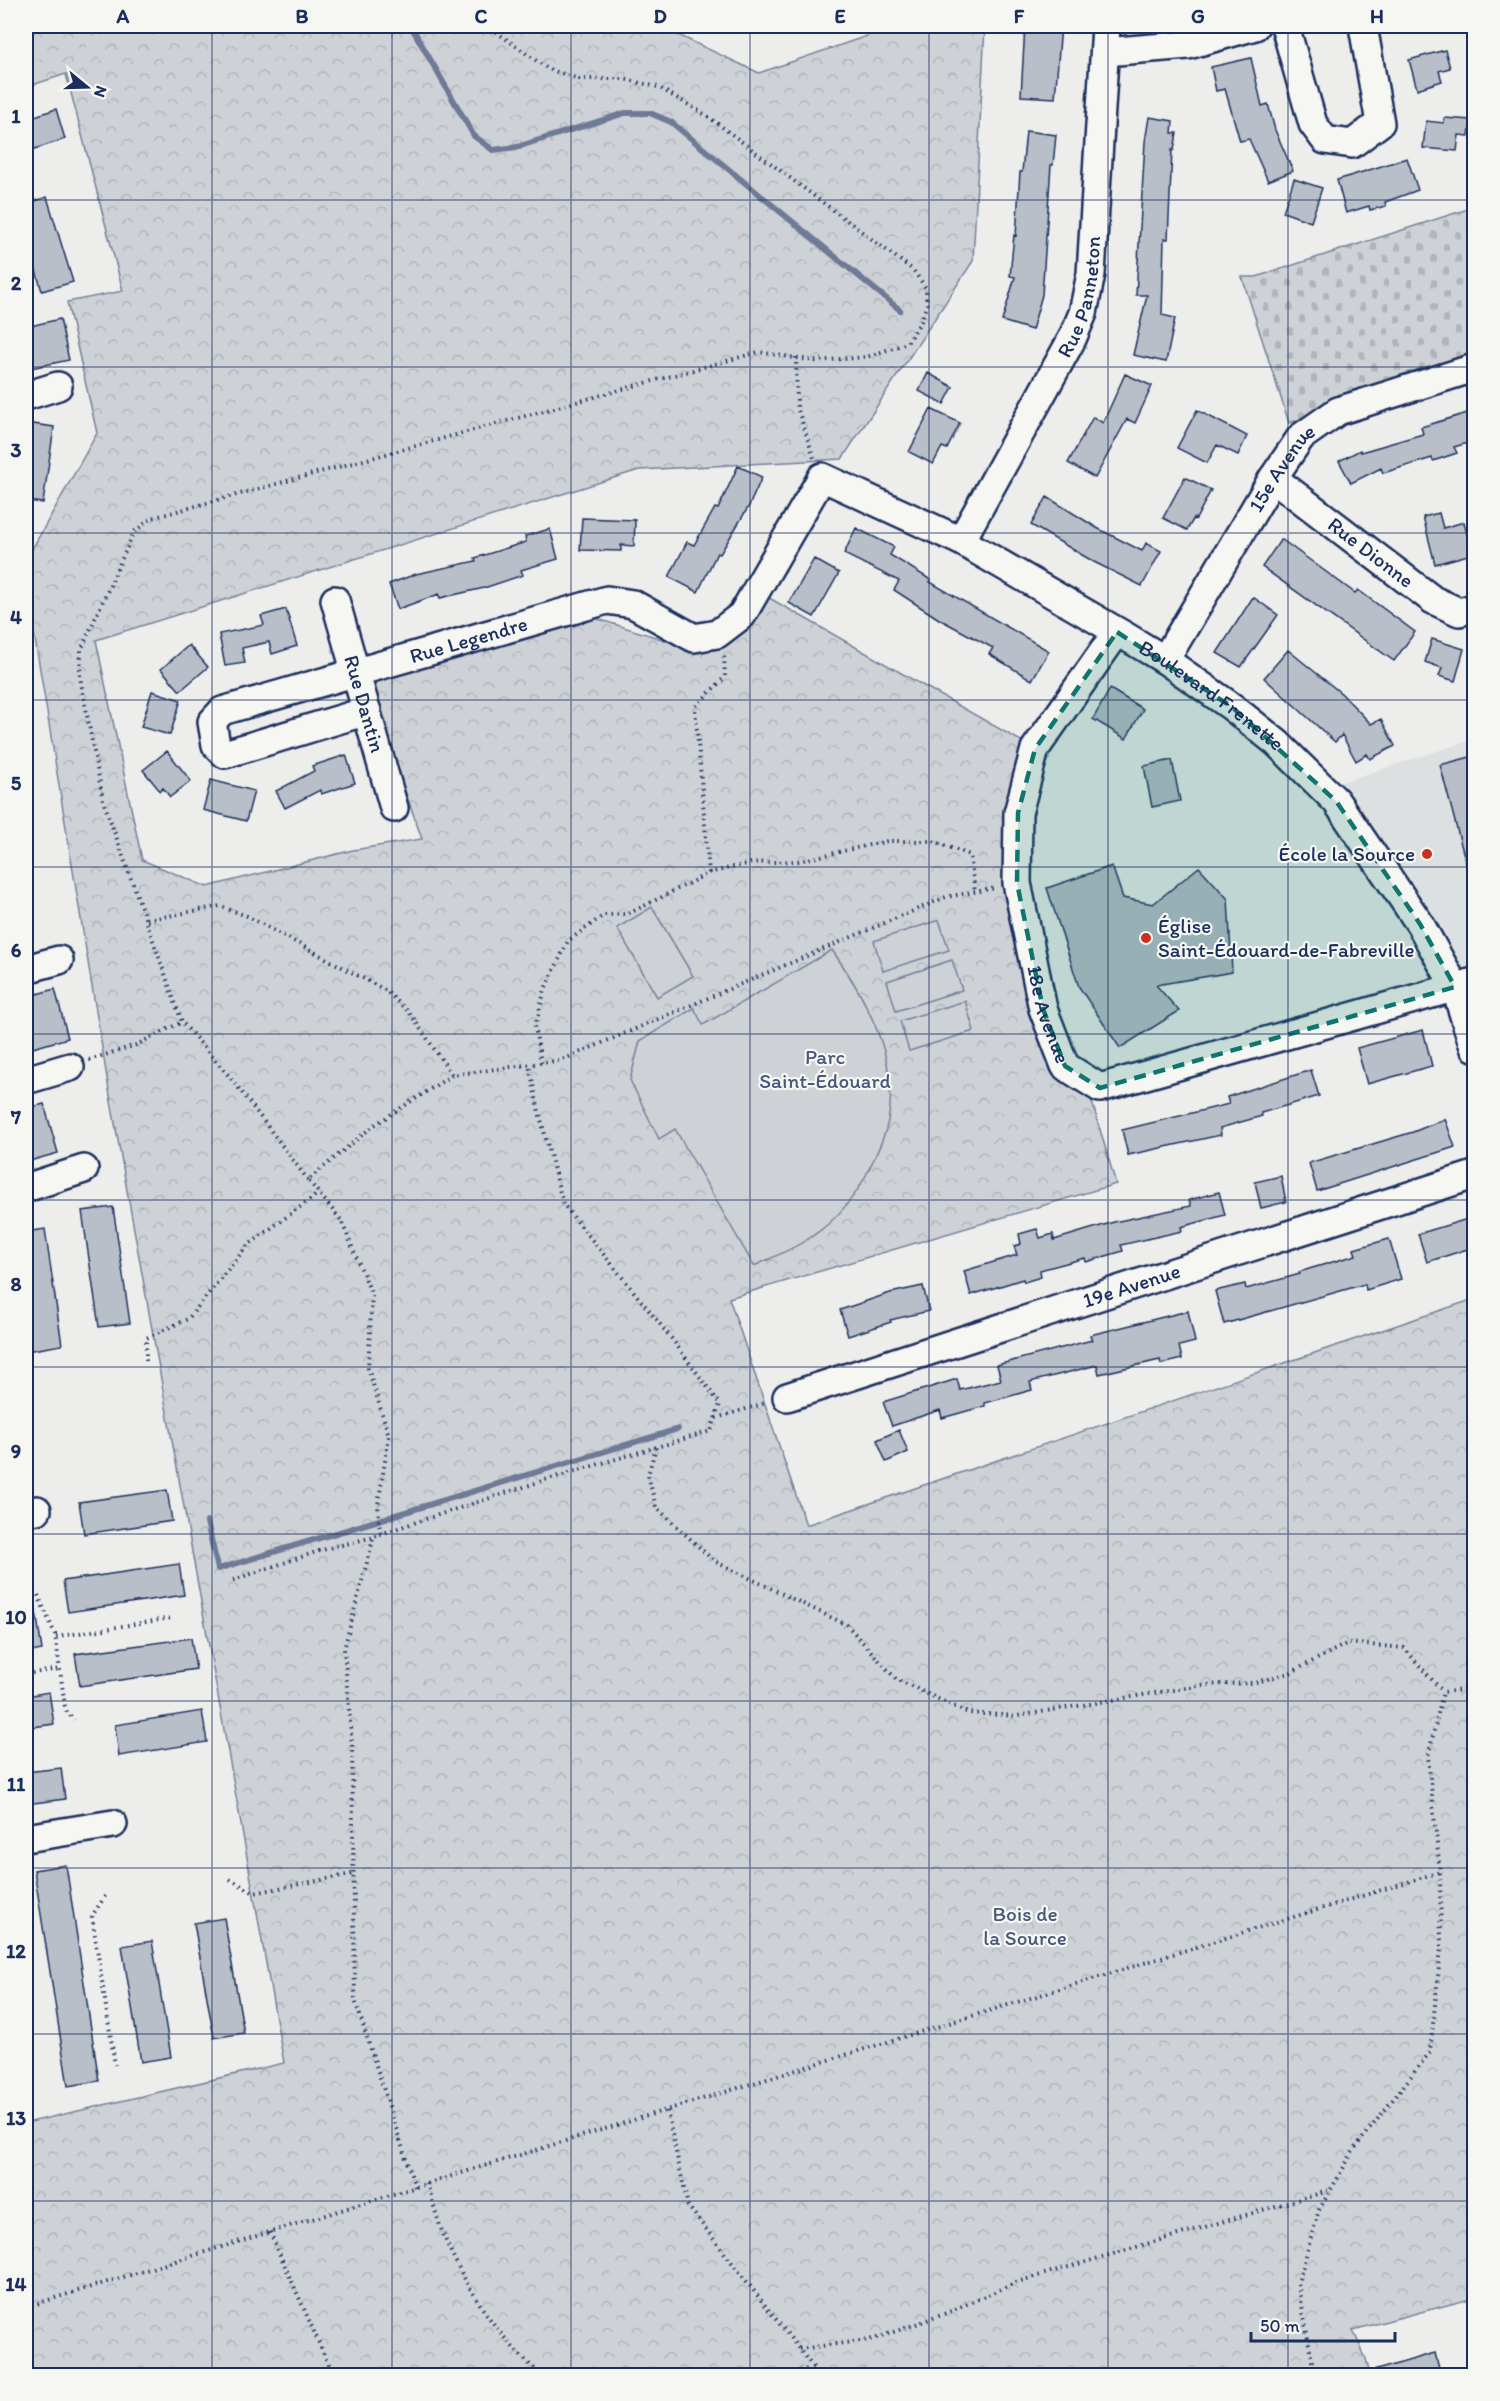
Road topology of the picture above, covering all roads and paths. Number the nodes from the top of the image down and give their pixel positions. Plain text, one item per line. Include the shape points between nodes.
1 (488, 26) edge
2 (1255, 26) edge
3 (1285, 26) edge
4 (1363, 26) edge
5 (1105, 39) edge
6 (795, 357) junction
7 (1474, 368) edge
8 (58, 386) dead end
9 (26, 396) edge
10 (822, 477) junction
11 (1273, 478) junction
12 (961, 541) junction
13 (336, 600) dead end
14 (1474, 608) edge
15 (1117, 632) junction
16 (717, 634) junction
17 (1165, 660) junction
18 (356, 673) junction
19 (367, 711) junction
20 (394, 808) dead end
21 (709, 873) junction
22 (1017, 883) junction
23 (975, 892) junction
24 (147, 920) junction
25 (59, 960) dead end
26 (26, 969) edge
27 (1465, 984) edge
28 (182, 1022) junction
29 (1474, 1047) edge
30 (541, 1063) junction
31 (529, 1065) junction
32 (70, 1067) joint
33 (452, 1075) junction
34 (26, 1080) edge
35 (84, 1169) dead end
36 (1474, 1175) edge
37 (308, 1180) junction
38 (26, 1188) edge
39 (319, 1193) junction
40 (146, 1361) dead end
41 (787, 1397) joint
42 (715, 1418) junction
43 (656, 1447) junction
44 (380, 1534) junction
45 (374, 1536) junction
46 (233, 1580) dead end
47 (38, 1595) dead end
48 (171, 1618) dead end
49 (56, 1637) junction
50 (60, 1669) junction
51 (26, 1674) edge
52 (1474, 1689) edge
53 (1443, 1692) junction
54 (74, 1720) dead end
55 (113, 1824) dead end
56 (26, 1838) edge
57 (1440, 1872) junction
58 (352, 1874) junction
59 (230, 1879) dead end
60 (105, 1896) dead end
61 (115, 2065) dead end
62 (667, 2111) junction
63 (427, 2183) junction
64 (415, 2187) junction
65 (1331, 2190) junction
66 (270, 2232) junction
67 (26, 2307) edge
68 (799, 2349) junction
69 (814, 2368) junction
70 (336, 2376) edge
71 (543, 2376) edge
72 (776, 2376) edge
73 (820, 2376) edge
74 (1322, 2376) edge

1 - 6 path via 548,69 579,79 624,79 658,87 706,115 913,270 926,288 927,304 907,343 867,357 815,361
2 - 5 street via 1188,45
3 - 4 street via 1313,124 1325,140 1352,144 1380,123
5 - 12 street, Rue Panneton via 1091,274 1083,313
6 - 10 path via 797,407
6 - 24 path via 759,352 152,519 134,532 81,650 80,677 103,800
7 - 11 street, 15e Avenue via 1338,411 1300,437
8 - 9 street
10 - 12 street, Boulevard Frenette
10 - 16 street via 742,615
11 - 14 street, Rue Dionne via 1433,600 1459,612
11 - 17 street, 15e Avenue
12 - 15 street, Boulevard Frenette
13 - 18 street, Rue Dantin
15 - 17 street, Boulevard Frenette
15 - 22 street, 18e Avenue via 1035,748 1018,813
16 - 18 street, Rue Legendre via 694,638 633,604 607,600
16 - 21 path via 724,649 725,677 695,707
17 - 27 street, Boulevard Frenette via 1277,743 1336,801
18 - 19 street, Rue Dantin
18 - 19 street, Rue Legendre via 222,711 212,722 216,745 225,754
19 - 20 street, Rue Dantin
21 - 23 path via 751,863 799,861 887,841 933,841 970,855
21 - 30 path via 628,914 604,915 568,941 545,989 535,1027
22 - 23 path
22 - 27 street, 18e Avenue via 1043,1009 1065,1066 1100,1088
23 - 30 path via 946,897 562,1060
24 - 28 path
24 - 33 path via 220,906 247,916 385,990 409,1012
25 - 26 street
27 - 29 street, Boulevard Frenette
28 - 32 path via 136,1045
28 - 37 path via 234,1082
30 - 31 path
31 - 33 path
31 - 42 path via 563,1204 720,1404
32 - 34 street
33 - 37 path via 373,1126
35 - 38 street
36 - 41 street, 19e Avenue
37 - 39 path
39 - 40 path via 247,1246 188,1319 146,1338
39 - 44 path via 341,1220 372,1295 368,1368 389,1437 378,1509
41 - 42 path
42 - 43 path via 711,1431
43 - 44 path
43 - 53 path via 648,1475 656,1507 714,1561 847,1625 896,1679 968,1713 1017,1716 1203,1685 1252,1683 1290,1673 1348,1642 1404,1648
44 - 45 path
45 - 46 path
45 - 58 path via 344,1649 352,1744
47 - 49 path
48 - 49 path
49 - 50 path
50 - 51 path
50 - 54 path via 64,1706
52 - 53 path
53 - 57 path via 1428,1757
55 - 56 street
57 - 62 path
57 - 65 path via 1441,1948 1430,2052 1355,2148
58 - 59 path via 254,1893
58 - 64 path via 355,2000
60 - 61 path via 92,1916
62 - 63 path
62 - 68 path via 688,2206
63 - 64 path
63 - 71 path via 446,2241 480,2306 522,2358
64 - 66 path
65 - 68 path via 1017,2282 874,2339
65 - 74 path via 1319,2211 1299,2283 1313,2367
66 - 67 path
66 - 70 path
68 - 69 path
69 - 72 path
69 - 73 path

